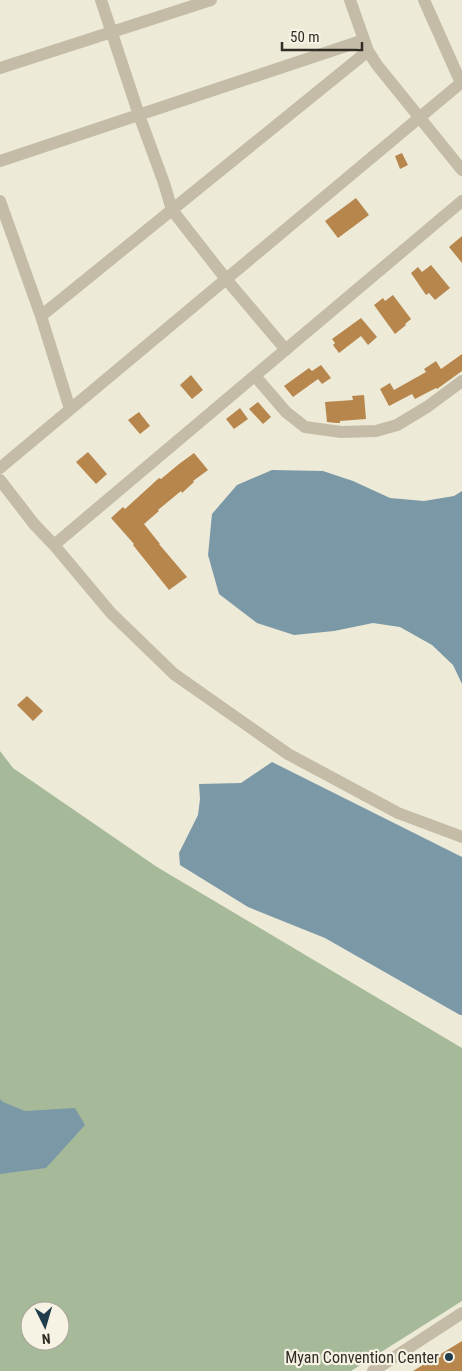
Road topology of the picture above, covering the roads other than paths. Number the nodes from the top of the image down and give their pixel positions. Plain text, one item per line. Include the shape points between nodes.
1 (101, 0) edge
2 (212, 0) edge
3 (350, 0) edge
4 (424, 0) edge
5 (112, 32) junction
6 (366, 46) junction
7 (0, 68) edge
8 (461, 83) edge
9 (139, 115) junction
10 (420, 117) junction
11 (0, 160) edge
12 (462, 170) edge
13 (0, 201) edge
14 (462, 201) edge
15 (172, 210) junction
16 (226, 279) junction
17 (40, 316) junction
18 (286, 350) junction
19 (255, 376) junction
20 (462, 381) edge
21 (70, 409) junction
22 (0, 468) edge
23 (0, 480) edge
24 (54, 545) junction
25 (462, 837) edge
26 (462, 1314) edge
27 (373, 1371) edge

1 - 5 street
2 - 5 street
3 - 6 street
4 - 8 street
5 - 7 street
5 - 9 street
6 - 9 street
6 - 10 street via 376,65
6 - 15 street
8 - 10 street
9 - 11 street
9 - 15 street
10 - 12 street
10 - 16 street
13 - 17 street
14 - 18 street
15 - 16 street
15 - 17 street
16 - 18 street
16 - 21 street
17 - 21 street
18 - 19 street
19 - 20 street via 286,412 305,427 340,432 376,431 398,425
19 - 24 street
21 - 22 street
23 - 24 street
24 - 25 street via 110,613 174,674 288,754 398,813
26 - 27 street

